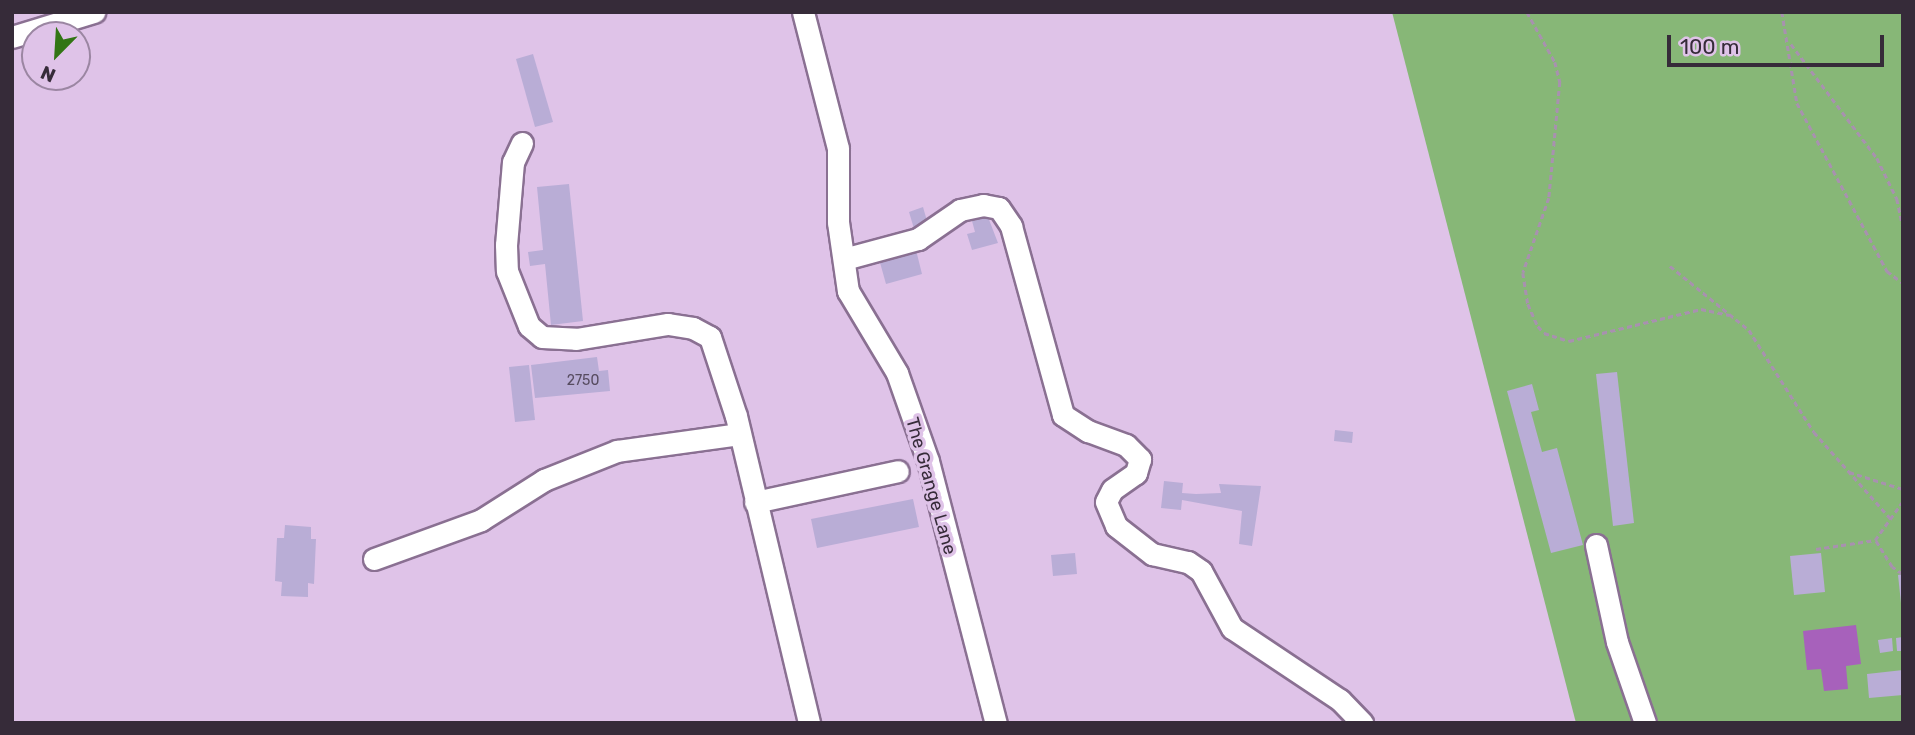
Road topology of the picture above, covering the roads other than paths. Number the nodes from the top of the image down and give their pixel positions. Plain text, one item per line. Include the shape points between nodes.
1 (94, 12) edge
2 (803, 12) edge
3 (12, 37) edge
4 (522, 143) dead end
5 (844, 259) junction
6 (740, 434) junction
7 (898, 471) dead end
8 (755, 502) junction
9 (1596, 545) dead end
10 (374, 559) dead end
11 (809, 723) edge
12 (996, 723) edge
13 (1362, 723) edge
14 (1645, 723) edge

1 - 3 street
2 - 5 street, The Grange Lane via 838,148
4 - 6 street via 513,162 506,245 507,271 529,326 542,337 576,339 668,324 693,328 710,337
5 - 12 street, The Grange Lane via 848,291 897,373 928,461
5 - 13 street via 918,239 960,210 983,205 999,208 1011,226 1063,415 1088,431 1126,445 1140,459 1136,473 1112,490 1106,502 1116,526 1152,554 1188,562 1201,571 1232,628 1340,700
6 - 8 street
6 - 10 street via 617,451 544,480 481,520
7 - 8 street
8 - 11 street
9 - 14 street via 1617,642

